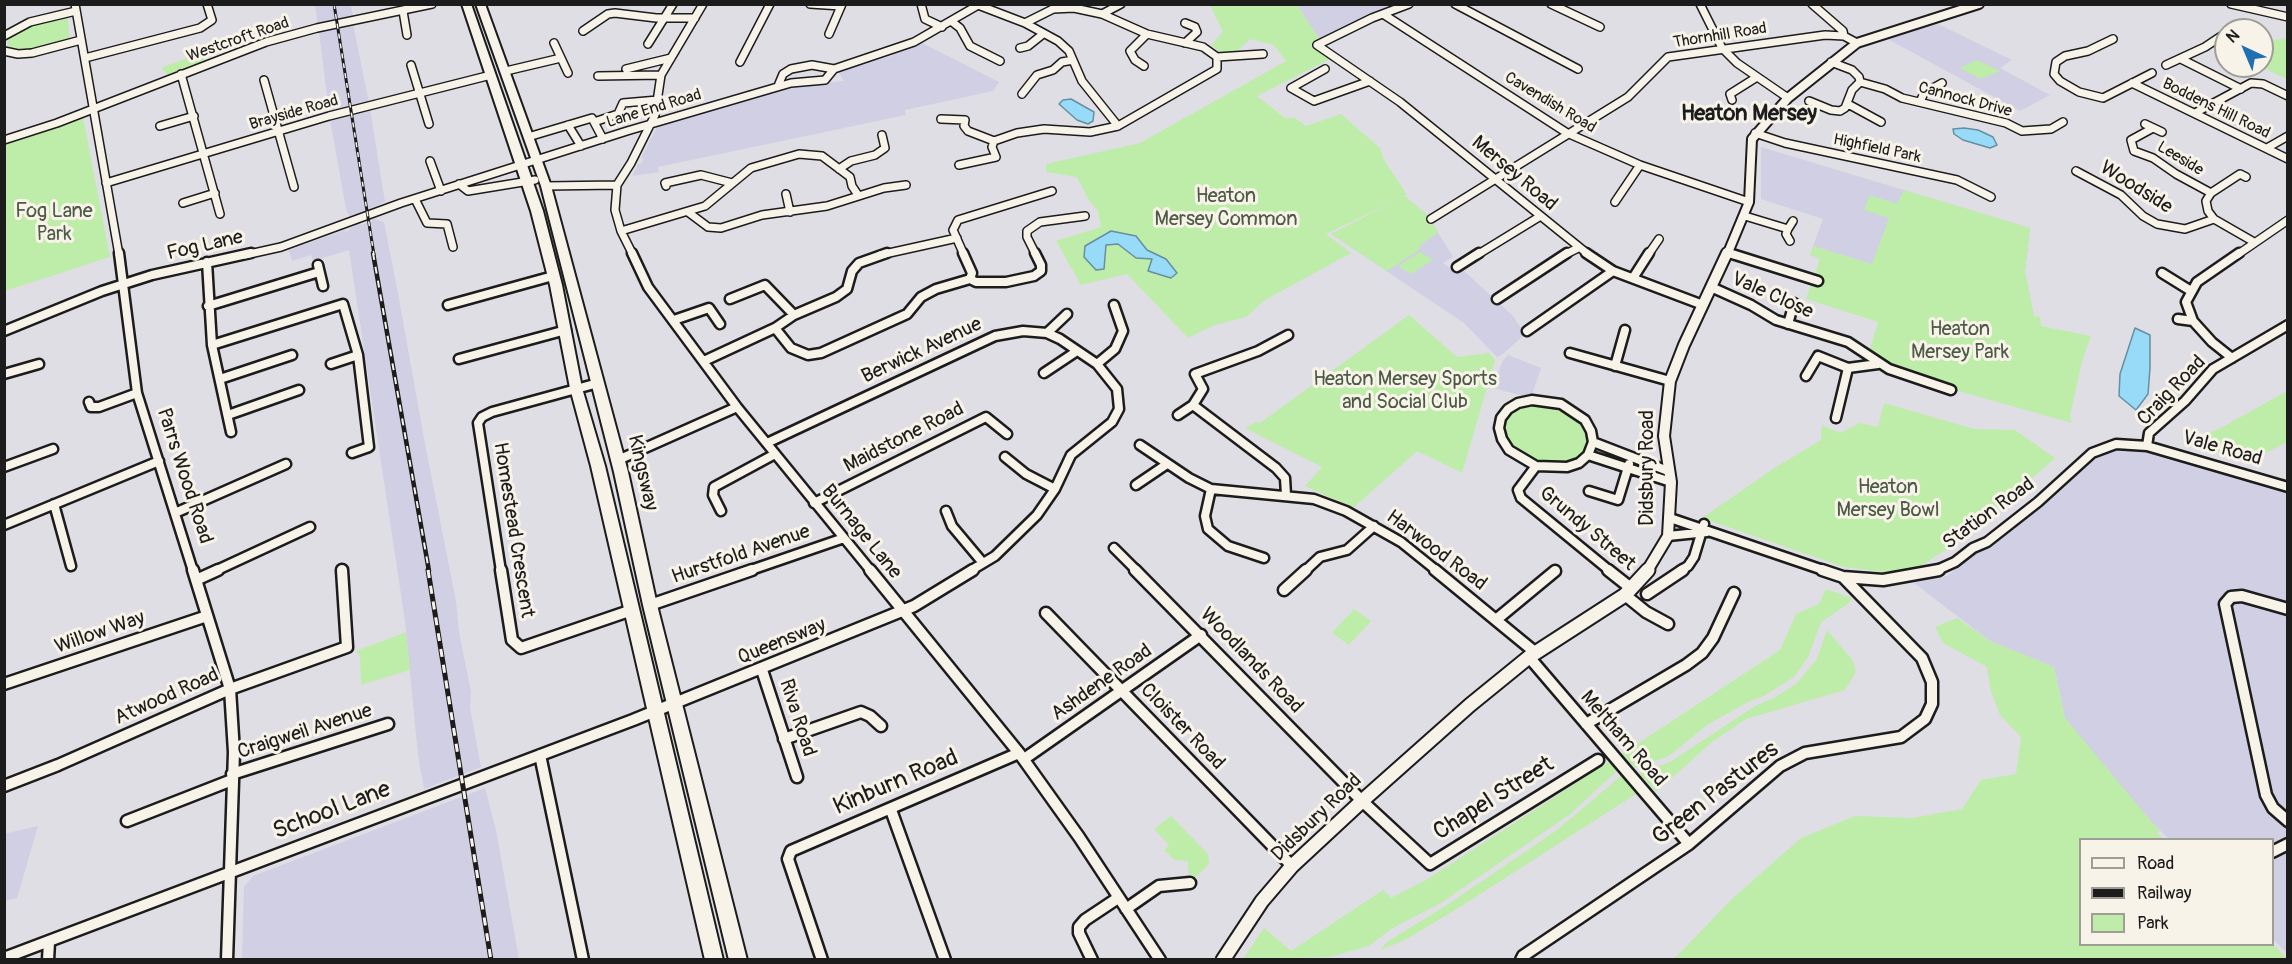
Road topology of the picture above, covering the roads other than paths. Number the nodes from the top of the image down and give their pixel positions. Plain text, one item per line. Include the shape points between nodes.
1 (207, 4) edge
2 (432, 4) edge
3 (466, 4) edge
4 (480, 4) edge
5 (673, 4) edge
6 (703, 4) edge
7 (770, 4) edge
8 (810, 4) edge
9 (921, 4) edge
10 (1121, 4) edge
11 (1409, 4) edge
12 (1455, 4) edge
13 (1551, 4) edge
14 (1700, 4) edge
15 (1812, 4) edge
16 (1979, 4) edge
17 (2231, 4) edge
18 (841, 5) edge
19 (979, 5) edge
20 (75, 8) edge
21 (403, 11) junction
22 (1102, 14) junction
23 (1383, 14) junction
24 (666, 17) junction
25 (2288, 17) edge
26 (694, 18) junction
27 (951, 21) junction
28 (1025, 23) junction
29 (1185, 23) dead end
30 (942, 27) junction
31 (1600, 27) dead end
32 (583, 32) dead end
33 (830, 34) dead end
34 (1043, 34) junction
35 (1147, 34) junction
36 (407, 35) dead end
37 (4, 36) edge
38 (1844, 36) junction
39 (2093, 39) dead end
40 (2113, 39) dead end
41 (81, 40) junction
42 (2214, 40) edge
43 (554, 43) dead end
44 (1185, 43) junction
45 (1857, 43) junction
46 (648, 44) dead end
47 (2103, 44) junction
48 (1020, 48) dead end
49 (1722, 48) junction
50 (4, 51) edge
51 (1263, 54) dead end
52 (1217, 57) junction
53 (85, 58) junction
54 (561, 58) junction
55 (671, 58) junction
56 (2181, 59) junction
57 (1073, 60) junction
58 (995, 61) dead end
59 (740, 62) dead end
60 (1831, 62) junction
61 (411, 65) dead end
62 (2166, 65) dead end
63 (1144, 66) dead end
64 (626, 69) dead end
65 (834, 69) junction
66 (1325, 69) dead end
67 (1578, 69) dead end
68 (506, 71) junction
69 (2152, 73) dead end
70 (181, 74) junction
71 (568, 74) dead end
72 (491, 75) junction
73 (661, 75) junction
74 (598, 76) dead end
75 (1757, 77) junction
76 (264, 80) dead end
77 (1370, 81) junction
78 (1860, 82) junction
79 (1942, 83) dead end
80 (2132, 83) junction
81 (778, 86) junction
82 (2241, 89) junction
83 (419, 94) junction
84 (1022, 94) dead end
85 (2288, 96) edge
86 (1788, 98) junction
87 (1732, 100) dead end
88 (1809, 101) dead end
89 (1920, 102) junction
90 (657, 104) junction
91 (1848, 104) junction
92 (92, 110) junction
93 (2195, 113) junction
94 (194, 116) junction
95 (680, 116) junction
96 (520, 117) junction
97 (941, 119) dead end
98 (594, 122) junction
99 (1881, 122) dead end
100 (2063, 122) dead end
101 (429, 124) dead end
102 (651, 124) junction
103 (2145, 124) dead end
104 (568, 125) junction
105 (160, 126) dead end
106 (1118, 126) junction
107 (2153, 128) junction
108 (279, 131) junction
109 (2162, 132) dead end
110 (1567, 133) junction
111 (1755, 133) junction
112 (882, 135) dead end
113 (2288, 136) edge
114 (528, 137) junction
115 (603, 139) junction
116 (4, 140) edge
117 (994, 141) junction
118 (580, 146) junction
119 (2266, 148) junction
120 (2124, 150) dead end
121 (2134, 152) junction
122 (203, 153) junction
123 (538, 159) junction
124 (2288, 159) edge
125 (430, 161) dead end
126 (523, 165) junction
127 (959, 165) dead end
128 (1640, 165) junction
129 (839, 169) junction
130 (2076, 171) dead end
131 (498, 172) junction
132 (2243, 175) dead end
133 (1496, 179) junction
134 (106, 183) junction
135 (536, 183) junction
136 (732, 183) junction
137 (459, 184) junction
138 (617, 184) junction
139 (501, 185) junction
140 (906, 185) dead end
141 (666, 186) dead end
142 (294, 187) dead end
143 (441, 191) junction
144 (1052, 192) dead end
145 (215, 193) junction
146 (2211, 193) junction
147 (786, 194) dead end
148 (858, 195) junction
149 (1991, 198) dead end
150 (415, 199) junction
151 (1615, 202) dead end
152 (1749, 202) junction
153 (183, 203) dead end
154 (547, 209) junction
155 (688, 212) junction
156 (790, 212) junction
157 (220, 214) dead end
158 (1085, 216) dead end
159 (1745, 216) junction
160 (1539, 217) junction
161 (1431, 219) dead end
162 (2214, 219) junction
163 (1793, 221) dead end
164 (2285, 225) edge
165 (541, 229) junction
166 (1788, 229) junction
167 (621, 231) junction
168 (957, 238) junction
169 (1659, 238) dead end
170 (1790, 241) dead end
171 (2254, 243) junction
172 (453, 247) dead end
173 (1578, 248) junction
174 (1728, 253) junction
175 (207, 262) junction
176 (1457, 267) dead end
177 (1613, 271) junction
178 (2162, 273) dead end
179 (553, 276) junction
180 (1633, 278) junction
181 (970, 279) junction
182 (1818, 281) dead end
183 (124, 284) junction
184 (322, 286) dead end
185 (1711, 287) junction
186 (2191, 291) junction
187 (1497, 298) dead end
188 (730, 299) dead end
189 (1794, 303) dead end
190 (448, 305) dead end
191 (1114, 305) dead end
192 (1703, 305) junction
193 (208, 306) junction
194 (1067, 314) dead end
195 (794, 315) junction
196 (674, 320) junction
197 (2178, 320) dead end
198 (2193, 321) junction
199 (720, 324) dead end
200 (1788, 324) junction
201 (2288, 325) edge
202 (775, 328) junction
203 (566, 330) junction
204 (1625, 330) dead end
205 (4, 331) edge
206 (1527, 331) dead end
207 (1047, 333) junction
208 (1288, 335) dead end
209 (212, 345) junction
210 (1077, 351) junction
211 (1569, 353) dead end
212 (292, 355) dead end
213 (357, 355) junction
214 (2232, 358) junction
215 (459, 359) dead end
216 (704, 361) junction
217 (39, 364) dead end
218 (331, 364) dead end
219 (1097, 364) junction
220 (1878, 364) junction
221 (1615, 366) junction
222 (1848, 368) junction
223 (4, 374) edge
224 (1044, 374) dead end
225 (1806, 376) dead end
226 (220, 379) junction
227 (1670, 381) junction
228 (598, 383) junction
229 (576, 388) junction
230 (299, 390) dead end
231 (1950, 390) dead end
232 (137, 393) junction
233 (89, 402) dead end
234 (1193, 405) junction
235 (737, 407) junction
236 (228, 415) junction
237 (1178, 415) dead end
238 (1836, 418) dead end
239 (231, 432) dead end
240 (1007, 434) dead end
241 (1593, 442) junction
242 (767, 443) junction
243 (1140, 445) dead end
244 (2147, 446) junction
245 (52, 448) dead end
246 (352, 453) dead end
247 (775, 454) junction
248 (1588, 455) junction
249 (1005, 457) dead end
250 (618, 460) junction
251 (159, 461) junction
252 (1629, 463) junction
253 (286, 464) dead end
254 (1167, 464) junction
255 (1536, 466) junction
256 (4, 468) edge
257 (1669, 476) junction
258 (1136, 486) dead end
259 (2288, 487) edge
260 (1055, 489) junction
261 (1211, 489) junction
262 (1589, 491) dead end
263 (1286, 495) junction
264 (814, 503) junction
265 (54, 504) junction
266 (721, 511) dead end
267 (946, 511) dead end
268 (174, 513) junction
269 (1670, 514) junction
270 (4, 525) edge
271 (1374, 526) junction
272 (310, 527) dead end
273 (1703, 528) junction
274 (1668, 536) junction
275 (844, 538) junction
276 (1735, 538) junction
277 (1114, 548) dead end
278 (1264, 558) dead end
279 (983, 563) junction
280 (71, 566) dead end
281 (342, 569) dead end
282 (1555, 571) dead end
283 (1843, 577) junction
284 (1863, 579) junction
285 (196, 580) junction
286 (1284, 590) dead end
287 (1629, 592) junction
288 (1734, 593) dead end
289 (1647, 594) dead end
290 (1868, 603) junction
291 (650, 605) junction
292 (2288, 609) edge
293 (632, 610) junction
294 (902, 610) junction
295 (1046, 613) dead end
296 (207, 616) junction
297 (1497, 620) junction
298 (1668, 624) dead end
299 (1201, 635) junction
300 (1532, 655) junction
301 (762, 670) junction
302 (4, 684) edge
303 (230, 688) junction
304 (1122, 692) junction
305 (675, 704) junction
306 (654, 712) junction
307 (388, 724) dead end
308 (1586, 724) junction
309 (881, 726) dead end
310 (784, 739) junction
311 (540, 756) junction
312 (1021, 756) junction
313 (1598, 760) dead end
314 (232, 777) junction
315 (797, 777) dead end
316 (4, 786) edge
317 (1362, 801) junction
318 (891, 810) junction
319 (127, 821) dead end
320 (2288, 821) edge
321 (1689, 844) junction
322 (1292, 866) junction
323 (232, 872) junction
324 (1190, 883) dead end
325 (1118, 898) junction
326 (1126, 909) junction
327 (49, 942) junction
328 (4, 958) edge
329 (48, 960) edge
330 (227, 960) edge
331 (583, 960) edge
332 (714, 960) edge
333 (738, 960) edge
334 (822, 960) edge
335 (945, 960) edge
336 (1092, 960) edge
337 (1160, 960) edge
338 (1223, 960) edge
339 (1521, 960) edge

1 - 53 street via 212,20 200,28
2 - 21 street, Westcroft Road
3 - 72 highway, Kingsway
4 - 68 highway, Kingsway
5 - 24 street
6 - 26 street, Burnage Lane
7 - 59 street
8 - 18 street
9 - 30 street via 925,19
10 - 22 street
11 - 23 street
12 - 67 street
13 - 31 street
14 - 49 street
15 - 38 street via 1844,31
16 - 45 main road
17 - 25 street
18 - 33 street
19 - 27 street
19 - 28 street
20 - 37 street via 17,27
20 - 41 street, Parrs Wood Road
21 - 36 street
21 - 70 street, Westcroft Road via 278,38
22 - 28 street via 1053,9
22 - 35 street
23 - 77 street, Mersey Road via 1317,45
23 - 110 street, Cavendish Road
24 - 26 street
24 - 32 street via 608,14
24 - 46 street
26 - 55 street, Burnage Lane
27 - 30 street
27 - 58 street via 970,46
28 - 34 street
29 - 44 street via 1196,27 1197,32
30 - 65 street via 914,42
34 - 48 street
34 - 57 street via 1058,41
35 - 44 street
35 - 63 street via 1130,51
38 - 45 street
38 - 49 street, Thornhill Road
39 - 47 street
40 - 47 street, Boddens Hill Road
41 - 50 street via 32,53
41 - 53 street, Parrs Wood Road
42 - 56 street
43 - 54 street
44 - 52 street via 1203,47
45 - 60 main road
47 - 80 street, Boddens Hill Road via 2065,56 2056,62 2054,74 2079,92 2103,98
49 - 75 street
49 - 110 street, Thornhill Road via 1668,57 1628,97
51 - 52 street
52 - 106 street via 1217,69 1207,77
53 - 92 street, Parrs Wood Road
54 - 68 street
54 - 71 street
55 - 64 street
55 - 73 street, Burnage Lane
56 - 62 street
56 - 82 street
57 - 84 street via 1037,75
57 - 106 street via 1082,81
60 - 78 street, Cannock Drive via 1852,70
60 - 86 main road
61 - 83 street
65 - 81 street, Lane End Road via 825,80
65 - 81 street, Lane End Road via 812,65 791,69 783,74
66 - 77 street via 1291,88 1308,98 1322,100
68 - 96 highway, Kingsway
69 - 80 street, Boddens Hill Road
70 - 92 street, Westcroft Road
70 - 94 street
72 - 83 street, Brayside Road
72 - 126 highway, Kingsway
73 - 74 street
73 - 90 street, Burnage Lane
75 - 86 street
75 - 87 street via 1730,94
76 - 108 street
77 - 133 street, Mersey Road
78 - 89 street, Cannock Drive
78 - 91 street via 1852,90
79 - 89 street via 1924,93
80 - 93 street, Boddens Hill Road
81 - 95 street, Lane End Road
82 - 85 street via 2258,83
82 - 93 street
83 - 101 street
83 - 108 street, Brayside Road
86 - 111 main road
88 - 91 street via 1840,111
89 - 100 street, Cannock Drive via 2006,123 2025,134 2051,129
90 - 95 street via 665,114
90 - 98 street via 623,103 618,114
90 - 102 street, Burnage Lane
91 - 99 street
92 - 116 street, Westcroft Road
92 - 134 street, Parrs Wood Road
93 - 119 street, Boddens Hill Road
94 - 105 street
94 - 122 street
95 - 102 street, Lane End Road
96 - 114 highway, Kingsway
96 - 126 highway via 518,129 529,157
97 - 117 street via 965,120 968,131
98 - 104 street via 592,118
98 - 115 street
102 - 115 street, Lane End Road
102 - 138 street, Burnage Lane
103 - 107 street
104 - 114 street
104 - 118 street
106 - 117 street via 1090,132 1034,130
107 - 109 street
107 - 121 street, Leeside via 2131,140
108 - 122 street, Brayside Road
108 - 142 street
110 - 128 street, Cavendish Road
110 - 133 street, Thornhill Road
111 - 149 street, Highfield Park via 1957,180
111 - 152 main road, Didsbury Road
112 - 129 street via 885,148
113 - 119 street
114 - 123 highway, Kingsway
115 - 118 street, Lane End Road
117 - 127 street via 996,158
118 - 123 street, Lane End Road
119 - 124 street, Boddens Hill Road
120 - 121 street
121 - 146 street, Leeside via 2153,158
122 - 134 street, Brayside Road
122 - 145 street
123 - 126 street, Fog Lane
123 - 135 highway, Kingsway
125 - 143 street
126 - 131 street, Fog Lane
126 - 135 highway, Kingsway
128 - 151 street
128 - 152 street, Cavendish Road
129 - 136 street via 822,156 799,154 761,163
129 - 148 street via 850,177
130 - 162 street, Woodside via 2121,195 2157,224 2185,229
131 - 137 street, Fog Lane
131 - 139 street
132 - 146 street
133 - 160 street, Mersey Road
133 - 161 street, Thornhill Road
134 - 183 street, Parrs Wood Road
135 - 138 street, Fog Lane
135 - 139 street, Fog Lane
135 - 154 highway, Kingsway
135 - 165 highway, Kingsway
136 - 141 street via 700,175 665,183
136 - 155 street via 705,206
137 - 139 street, Fog Lane via 468,191
137 - 143 street, Fog Lane
138 - 167 street, Burnage Lane via 615,210
140 - 148 street
143 - 150 street, Fog Lane
144 - 168 street via 965,216 954,225
145 - 153 street
145 - 157 street
146 - 162 street via 2206,201
147 - 156 street
148 - 156 street via 827,206
150 - 172 street via 427,222 447,224
150 - 175 street, Fog Lane via 297,242
152 - 159 main road, Didsbury Road
154 - 165 highway
154 - 228 highway, Kingsway
155 - 156 street via 708,226 721,228 762,215
155 - 167 street
158 - 181 street via 1040,222 1027,231 1041,265 1035,276 1006,282
159 - 166 street
159 - 174 main road, Didsbury Road
160 - 173 street, Mersey Road
160 - 176 street
162 - 171 street
163 - 166 street
164 - 171 street
165 - 179 highway, Kingsway
166 - 170 street
167 - 196 street, Burnage Lane via 648,287
168 - 181 street via 972,273
168 - 195 street via 860,262 852,271 847,289
169 - 180 street
171 - 186 street via 2197,282
173 - 177 street, Mersey Road
173 - 187 street
174 - 182 street
174 - 185 main road, Didsbury Road
175 - 183 street, Fog Lane
175 - 193 street
177 - 180 street, Mersey Road
177 - 206 street
178 - 186 street
179 - 190 street
179 - 203 highway, Kingsway
180 - 192 street, Mersey Road
181 - 202 street via 927,293 898,319 821,353 808,355 791,348
183 - 205 street, Fog Lane
183 - 232 street, Parrs Wood Road
184 - 193 street via 318,269
185 - 192 main road, Didsbury Road
185 - 200 street, Vale Close
186 - 198 street via 2186,302
188 - 195 street via 765,285
189 - 200 street
191 - 219 street via 1123,331 1115,350
192 - 227 main road, Didsbury Road
193 - 209 street
194 - 207 street
195 - 202 street
196 - 199 street via 709,308
196 - 216 street, Burnage Lane
197 - 198 street
198 - 214 street
200 - 220 street, Vale Close via 1848,342
201 - 214 street, Craig Road
202 - 216 street
203 - 215 street
203 - 229 highway, Kingsway
204 - 221 street
207 - 210 street, Berwick Avenue
207 - 242 street, Berwick Avenue via 1023,331 995,336
208 - 234 street via 1258,351 1195,374 1203,389
209 - 213 street via 343,304
209 - 226 street
210 - 219 street, Berwick Avenue
210 - 224 street
211 - 221 street
212 - 226 street
213 - 218 street
213 - 246 street via 369,447
214 - 244 street, Craig Road via 2213,369 2185,401 2148,433
216 - 235 street, Burnage Lane
217 - 223 street
219 - 260 street, Berwick Avenue via 1117,389 1119,409 1110,426 1071,455
220 - 222 street
220 - 231 street, Vale Close
221 - 227 street
222 - 225 street via 1818,356
222 - 238 street
226 - 236 street
227 - 257 main road, Didsbury Road via 1664,436
228 - 229 street, Homestead Crescent
228 - 250 highway, Kingsway
229 - 293 highway, Kingsway
229 - 293 street, Homestead Crescent via 492,412 479,421 512,640 521,648 529,647
230 - 236 street
232 - 233 street via 99,407 91,407
232 - 251 street, Parrs Wood Road
234 - 237 street
234 - 263 street via 1276,468 1285,478
235 - 242 street, Burnage Lane
235 - 250 street
236 - 239 street
240 - 264 street, Maidstone Road via 986,417
241 - 248 street
241 - 252 street
241 - 255 street via 1588,426 1574,411 1546,400 1518,403 1501,417 1502,439 1509,450
242 - 247 street, Burnage Lane
243 - 254 street, Harwood Road
244 - 259 street, Vale Road
244 - 284 street, Station Road via 2116,444 2092,453 1995,536 1936,571 1883,580
245 - 256 street
247 - 264 street, Burnage Lane
247 - 266 street via 714,486 712,493
248 - 252 street
248 - 255 street via 1567,467
249 - 260 street
250 - 291 highway, Kingsway
251 - 265 street
251 - 268 street, Parrs Wood Road
252 - 257 street
252 - 262 street via 1618,500
253 - 268 street
254 - 258 street
254 - 261 street, Harwood Road
255 - 287 street, Grundy Street via 1518,490 1521,498
257 - 269 main road, Didsbury Road
260 - 279 street, Berwick Avenue via 1023,530
261 - 263 street, Harwood Road
261 - 278 street via 1205,516 1208,529 1228,546
263 - 271 street, Harwood Road via 1331,505
264 - 275 street, Burnage Lane
265 - 270 street
265 - 280 street
267 - 279 street via 952,526
268 - 285 street, Parrs Wood Road
269 - 273 street, Station Road
269 - 274 main road, Didsbury Road
271 - 286 street via 1347,550 1320,557
271 - 297 street, Harwood Road via 1401,542
272 - 285 street
273 - 274 street
273 - 276 street, Station Road
273 - 276 street, Station Road
273 - 289 street via 1688,566
274 - 287 main road, Didsbury Road via 1645,575
275 - 291 street, Hurstfold Avenue
275 - 294 street, Burnage Lane
276 - 283 street, Station Road
277 - 299 street, Woodlands Road
279 - 294 street, Berwick Avenue via 915,606
281 - 303 street, Atwood Road via 347,647
282 - 297 street
283 - 284 street, Station Road
283 - 290 street, Green Pastures
284 - 290 street via 1862,592
285 - 296 street, Parrs Wood Road
287 - 298 street via 1646,612
287 - 300 main road, Didsbury Road
288 - 308 street via 1702,653
290 - 321 street, Green Pastures via 1922,658 1932,682 1932,704 1925,719 1900,737 1805,753 1780,766
291 - 305 highway, Kingsway
292 - 320 street via 2242,596 2231,597 2225,604 2266,795 2273,808
293 - 306 highway, Kingsway
294 - 301 street, Queensway
294 - 312 street, Burnage Lane
295 - 304 street, Cloister Road
296 - 302 street, Willow Way
296 - 303 street, Parrs Wood Road
297 - 300 street, Harwood Road
299 - 304 street, Ashdene Road
299 - 317 street, Woodlands Road
300 - 308 street, Meltham Road
300 - 317 main road, Didsbury Road
301 - 305 street, Queensway
301 - 310 street, Riva Road
303 - 314 street, Parrs Wood Road
303 - 316 street, Atwood Road
304 - 312 street, Ashdene Road
304 - 322 street, Cloister Road
305 - 306 street, School Lane
305 - 333 highway, Kingsway
306 - 311 street, School Lane
306 - 332 highway, Kingsway
307 - 314 street, Craigweil Avenue
308 - 321 street, Meltham Road
309 - 310 street via 861,712
310 - 315 street, Riva Road
311 - 323 street, School Lane
311 - 331 street
312 - 318 street, Kinburn Road
312 - 325 street, Burnage Lane
313 - 317 street, Chapel Street via 1430,864
314 - 319 street, Craigweil Avenue
314 - 323 street, Parrs Wood Road
317 - 322 main road, Didsbury Road
318 - 334 street, Kinburn Road via 790,851 788,859
318 - 335 street
321 - 339 street, Green Pastures
322 - 338 main road, Didsbury Road via 1262,901
323 - 327 street, School Lane
323 - 330 street, Parrs Wood Road
324 - 326 street via 1159,886
325 - 326 street, Burnage Lane
325 - 336 street via 1079,927
326 - 337 street, Burnage Lane
327 - 328 street, School Lane
327 - 329 street

